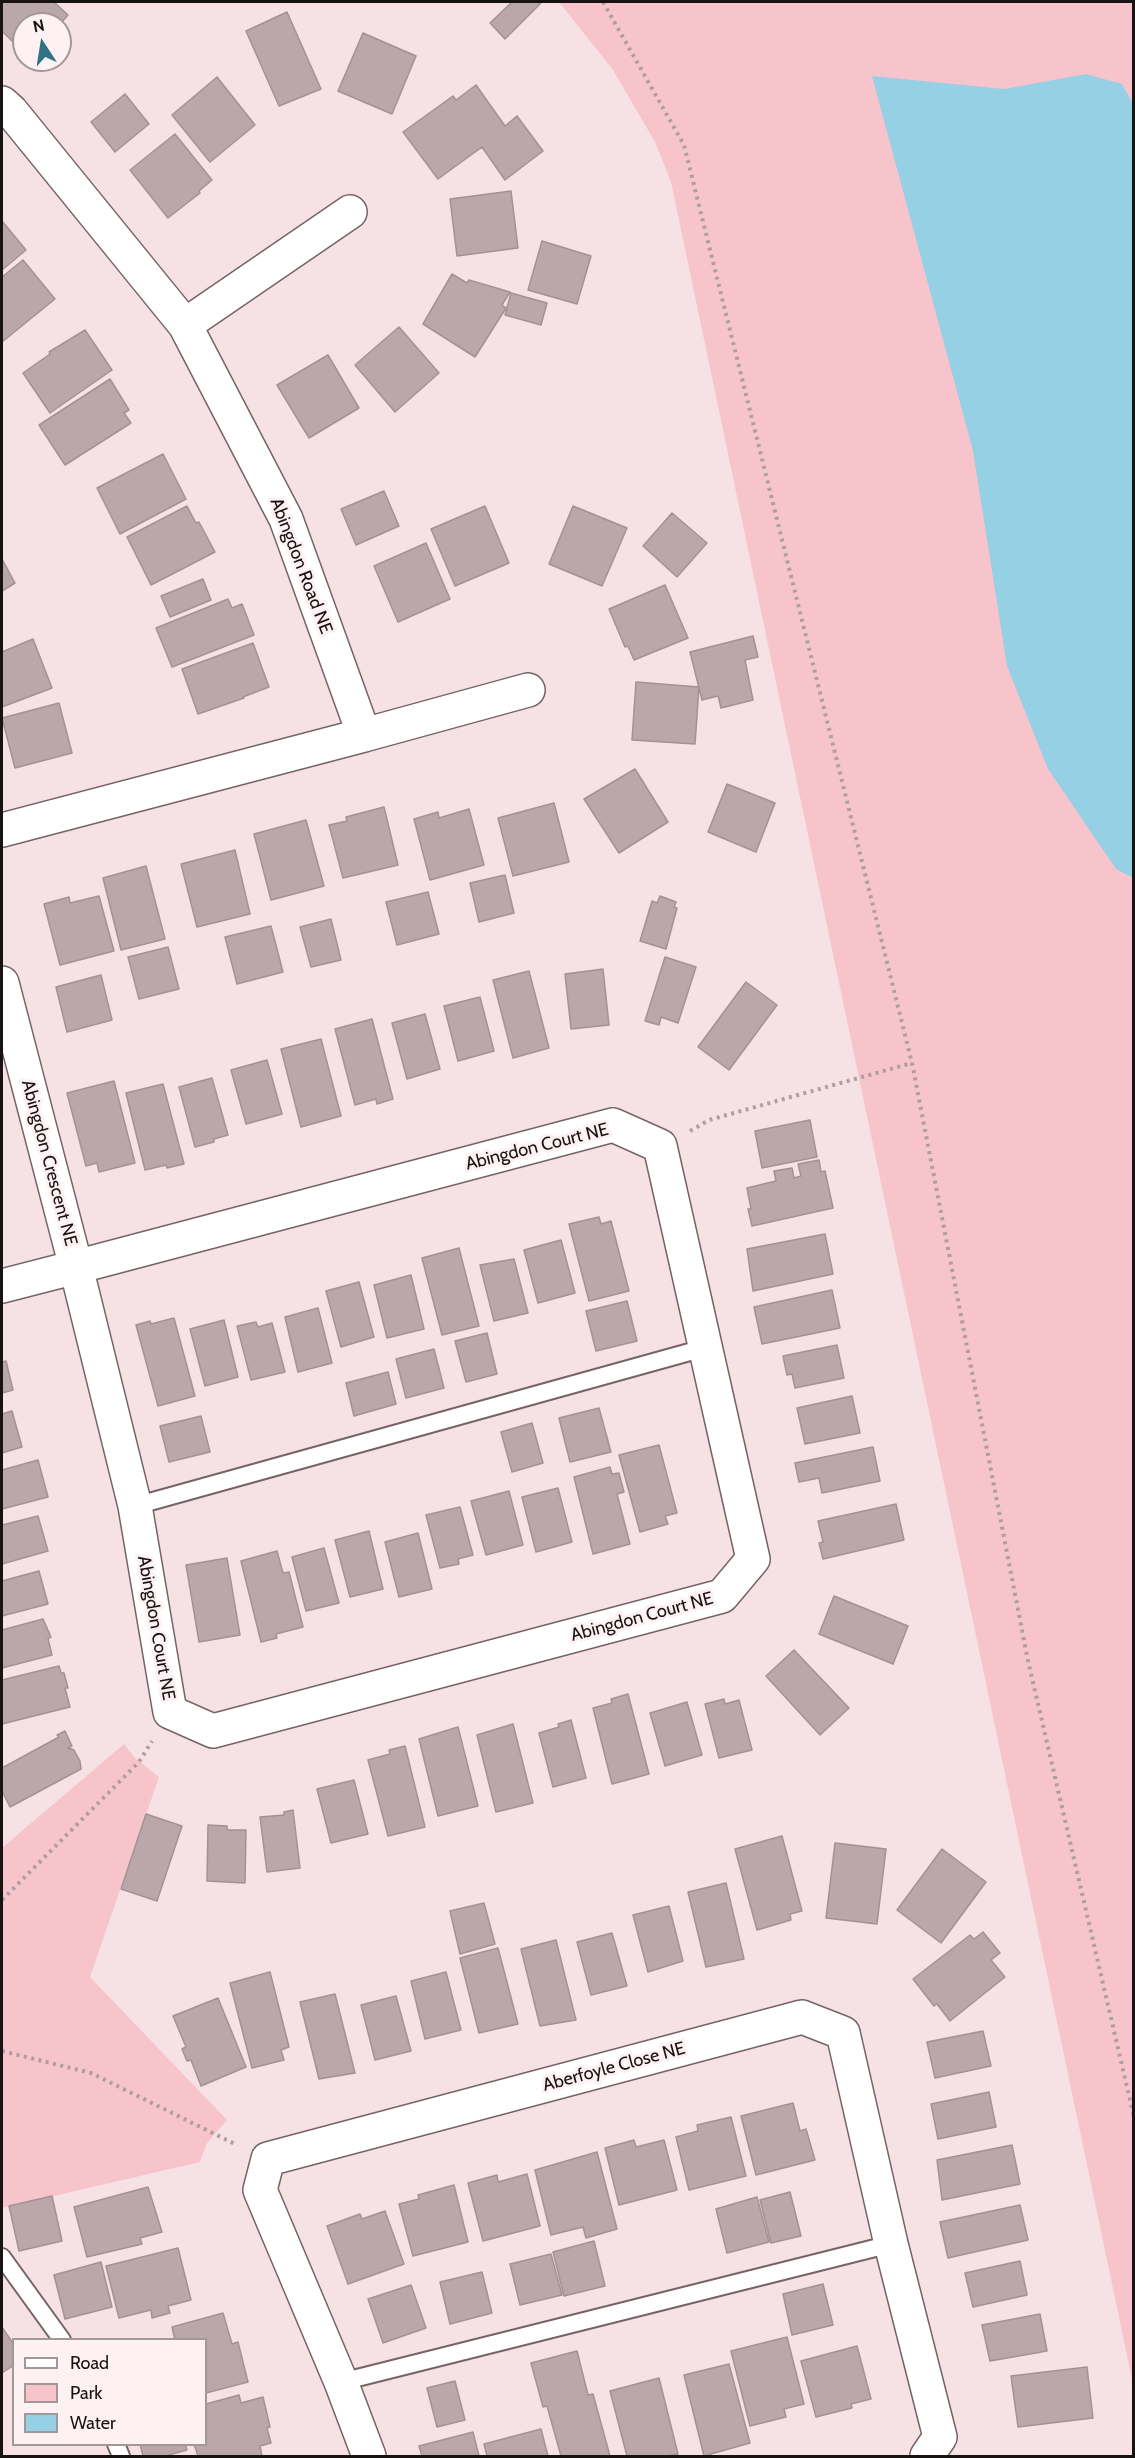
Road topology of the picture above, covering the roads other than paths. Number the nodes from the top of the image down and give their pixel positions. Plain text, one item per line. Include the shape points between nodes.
1 (2, 103) edge
2 (350, 212) dead end
3 (185, 325) junction
4 (528, 690) dead end
5 (364, 735) junction
6 (2, 830) edge
7 (2, 983) edge
8 (76, 1268) junction
9 (2, 1286) edge
10 (704, 1348) junction
11 (135, 1506) junction
12 (891, 2244) junction
13 (2, 2257) edge
14 (61, 2338) edge
15 (341, 2382) junction
16 (369, 2457) edge
17 (927, 2457) edge

1 - 3 street, Abingdon Road NE
2 - 3 street
3 - 5 street, Abingdon Road NE via 286,519
4 - 5 street
5 - 6 street
7 - 8 street, Abingdon Crescent NE
8 - 9 street, Abingdon Crescent NE
8 - 10 street, Abingdon Court NE via 612,1125 660,1146
8 - 11 street, Abingdon Court NE
10 - 11 lane
10 - 11 street, Abingdon Court NE via 753,1559 722,1596 213,1731 170,1712
12 - 15 lane
12 - 15 street, Aberfoyle Close NE via 843,2033 802,2018 268,2159 260,2190
12 - 17 street, Aberfoyle Close NE via 940,2437
13 - 14 lane
15 - 16 street

